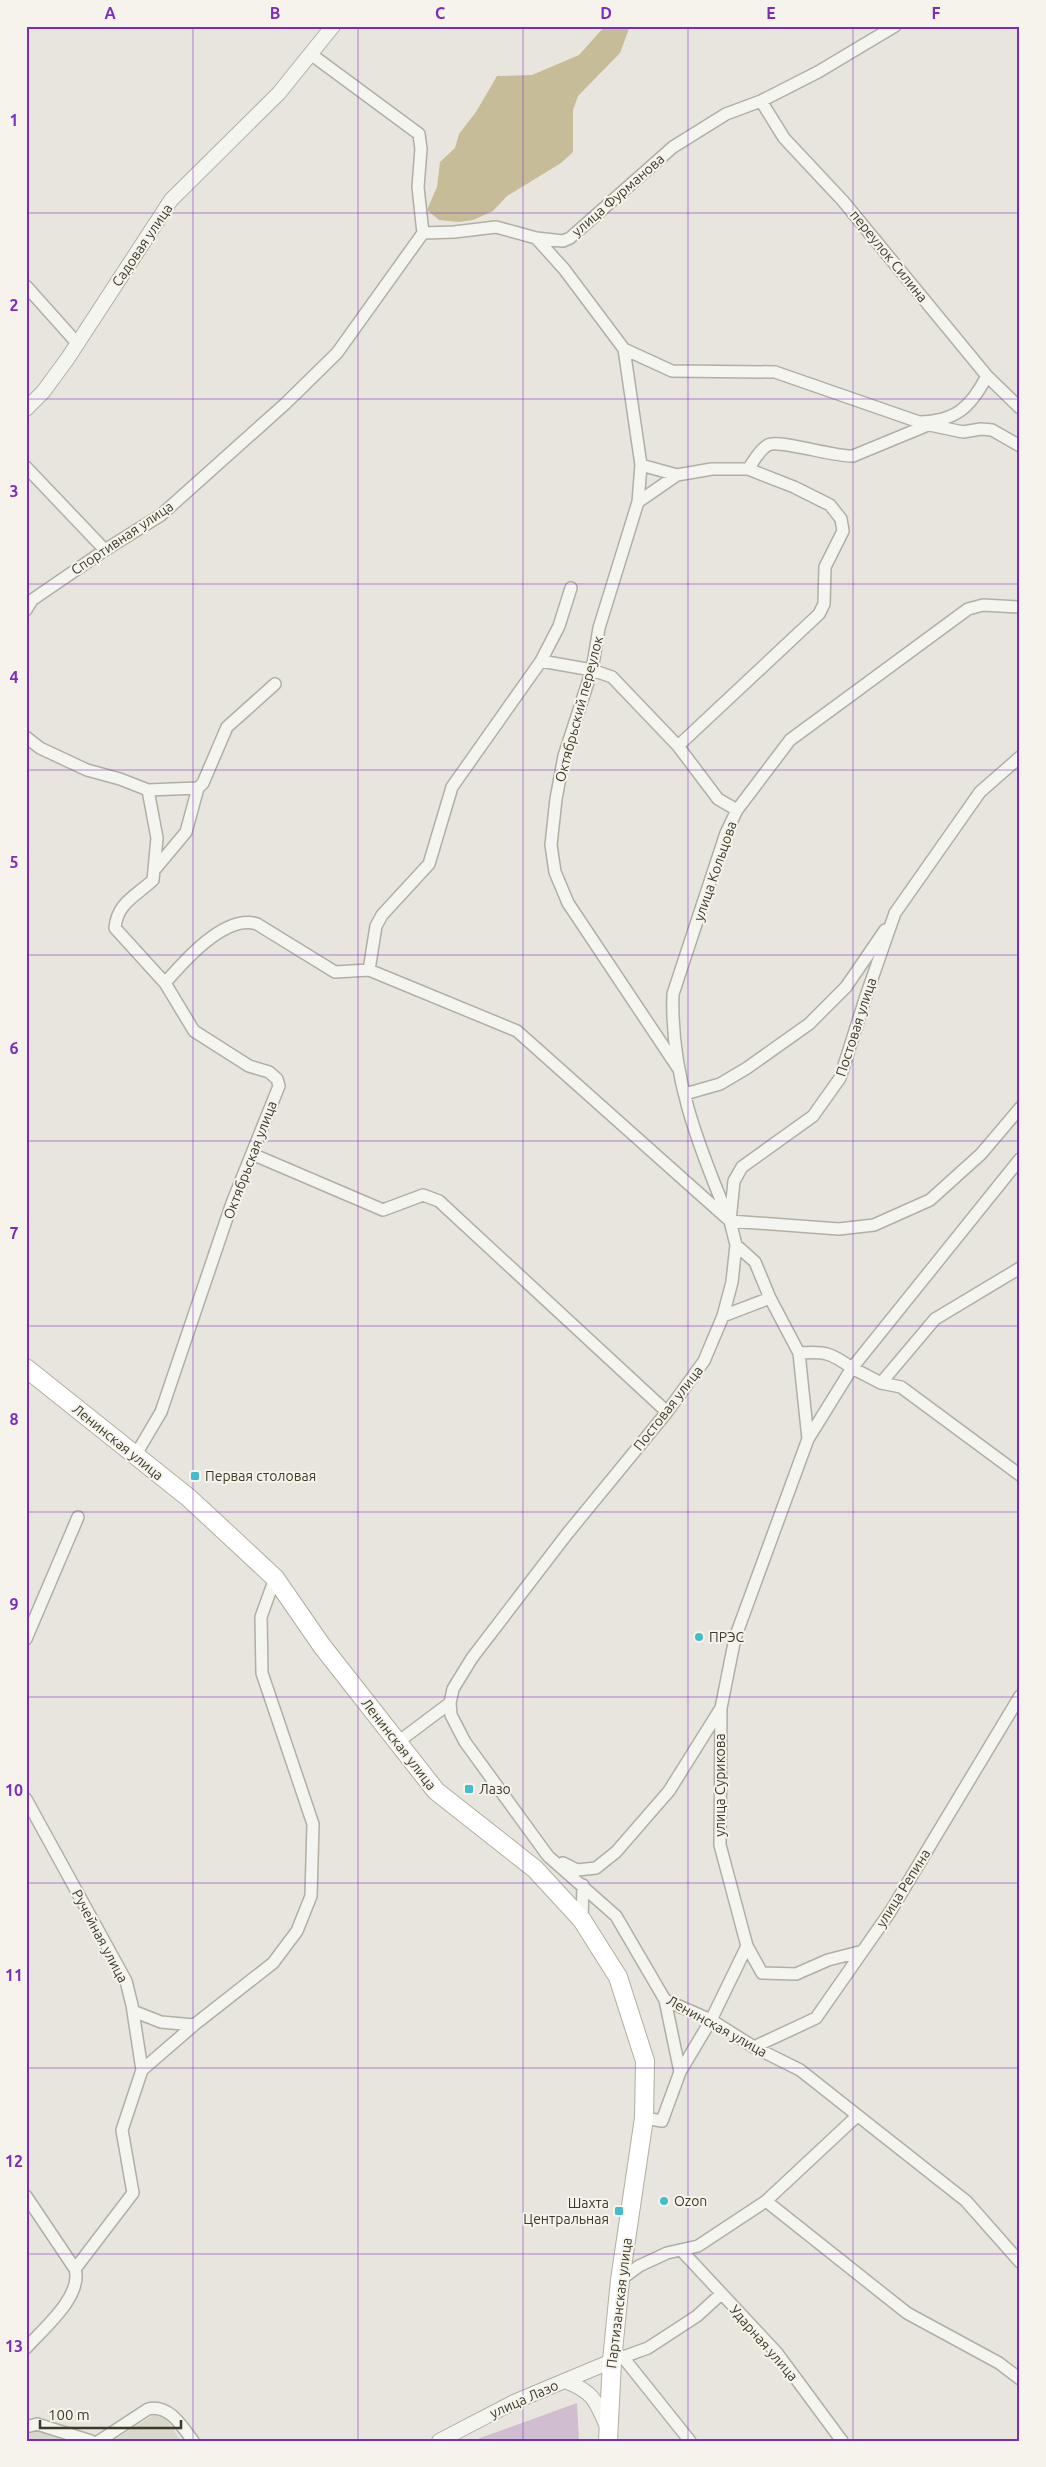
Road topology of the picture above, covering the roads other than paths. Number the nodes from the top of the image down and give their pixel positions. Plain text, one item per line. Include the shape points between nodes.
1 (333, 26) edge
2 (895, 26) edge
3 (312, 55) junction
4 (761, 102) junction
5 (423, 233) junction
6 (536, 238) junction
7 (26, 286) edge
8 (77, 343) junction
9 (624, 349) junction
10 (987, 376) junction
11 (1020, 408) edge
12 (26, 409) edge
13 (923, 423) junction
14 (1020, 446) edge
15 (641, 465) junction
16 (26, 467) edge
17 (748, 469) junction
18 (677, 475) junction
19 (638, 502) junction
20 (105, 550) junction
21 (572, 588) dead end
22 (1020, 607) edge
23 (26, 610) edge
24 (542, 661) junction
25 (592, 670) junction
26 (275, 684) dead end
27 (26, 737) edge
28 (678, 746) junction
29 (1020, 757) edge
30 (198, 788) junction
31 (148, 790) junction
32 (737, 810) junction
33 (156, 868) junction
34 (888, 930) junction
35 (369, 970) junction
36 (165, 983) junction
37 (678, 1069) junction
38 (685, 1094) junction
39 (1020, 1108) edge
40 (252, 1154) junction
41 (1020, 1159) edge
42 (730, 1221) junction
43 (736, 1245) junction
44 (1020, 1268) edge
45 (770, 1298) junction
46 (723, 1316) junction
47 (799, 1353) junction
48 (26, 1368) edge
49 (852, 1368) junction
50 (881, 1383) junction
51 (667, 1412) junction
52 (808, 1439) junction
53 (135, 1456) junction
54 (1020, 1475) edge
55 (78, 1517) dead end
56 (275, 1578) junction
57 (26, 1640) edge
58 (1020, 1696) edge
59 (450, 1703) junction
60 (720, 1708) junction
61 (398, 1742) junction
62 (26, 1799) edge
63 (548, 1856) junction
64 (535, 1869) junction
65 (583, 1885) junction
66 (582, 1920) junction
67 (747, 1946) junction
68 (863, 1951) junction
69 (665, 2000) junction
70 (133, 2011) junction
71 (711, 2020) junction
72 (194, 2025) junction
73 (754, 2047) junction
74 (142, 2070) junction
75 (680, 2072) junction
76 (857, 2116) junction
77 (644, 2118) junction
78 (26, 2196) edge
79 (766, 2201) junction
80 (681, 2250) junction
81 (1020, 2262) edge
82 (75, 2269) junction
83 (620, 2280) junction
84 (721, 2294) junction
85 (26, 2348) edge
86 (617, 2358) junction
87 (1020, 2379) edge
88 (565, 2381) junction
89 (26, 2427) edge
90 (608, 2435) edge
91 (91, 2441) edge
92 (100, 2441) edge
93 (193, 2441) edge
94 (439, 2441) edge
95 (690, 2441) edge
96 (842, 2441) edge

1 - 3 street, Садовая улица
2 - 4 street, улица Фурманова
3 - 5 street via 419,134 418,187
3 - 8 street, Садовая улица via 279,93 171,200
4 - 6 street, улица Фурманова via 726,114 672,147 570,238 563,241
4 - 10 street, переулок Силина via 784,138 843,201
5 - 6 street, улица Фурманова via 496,227
5 - 20 street, Спортивная улица via 337,354 161,515
6 - 9 street via 564,269
7 - 8 street
8 - 12 street, Садовая улица via 43,392
9 - 13 street via 672,371 775,372
9 - 15 street, Октябрьский переулок
10 - 11 street, переулок Силина
10 - 13 street via 978,394 960,413
13 - 14 street via 963,432 992,430
13 - 17 street via 853,456 841,457 774,443 762,449
15 - 18 street
15 - 19 street, Октябрьский переулок
16 - 20 street
17 - 18 street via 712,469
17 - 28 street via 830,505 841,519 843,531 826,567 824,604 819,614
18 - 19 street
19 - 25 street, Октябрьский переулок via 600,628
20 - 23 street, Спортивная улица via 32,600
21 - 24 street
22 - 32 street, улица Кольцова via 983,605 968,609 790,740
24 - 25 street
24 - 35 street via 452,787 429,864 382,915 376,926
25 - 28 street via 612,676
25 - 37 street, Октябрьский переулок via 564,756 551,845 554,872 568,903
26 - 30 street via 227,727
27 - 31 street via 40,748 87,770
28 - 32 street via 718,798
29 - 34 street, Постовая улица via 980,792 894,914
30 - 31 street
30 - 33 street via 186,832
31 - 33 street via 157,838
32 - 37 street, улица Кольцова via 726,833 673,994
33 - 36 street, Октябрьская улица via 153,880 120,908 115,928
34 - 38 street, Постовая улица via 883,932 846,987 809,1024 720,1084
34 - 42 street, Постовая улица via 840,1078 813,1116 742,1167 734,1181
35 - 36 street via 335,972 247,921 220,932 183,962
35 - 42 street via 517,1031
36 - 40 street, Октябрьская улица via 194,1031 249,1066 270,1072 277,1079 279,1086
37 - 38 street, улица Кольцова
38 - 42 street, улица Кольцова via 697,1143
39 - 42 street via 981,1154 930,1200 874,1225 839,1229
40 - 51 street via 383,1210 423,1195 439,1201
40 - 53 street, Октябрьская улица via 232,1203 161,1412
41 - 49 street
42 - 43 street, Постовая улица
43 - 45 street via 755,1262
43 - 46 street, Постовая улица via 732,1282
44 - 50 street via 935,1319
45 - 46 street
45 - 47 street
46 - 51 street, Постовая улица via 704,1361
47 - 49 street via 833,1354
47 - 52 street
48 - 53 main road, Ленинская улица
49 - 50 street
49 - 52 street
50 - 54 street via 901,1387
51 - 59 street, Постовая улица via 567,1534 472,1658 453,1689
52 - 60 street, улица Сурикова via 735,1638
53 - 56 main road, Ленинская улица via 189,1498
55 - 57 street
56 - 61 main road, Ленинская улица via 322,1646
56 - 72 street via 261,1617 262,1673 313,1824 311,1896 297,1931 273,1963
58 - 68 street, улица Репина via 890,1912
59 - 61 street
59 - 63 street via 451,1715 465,1742
60 - 63 street, улица Сурикова via 669,1790 616,1852 596,1868 577,1870
60 - 67 street, улица Сурикова via 720,1845
61 - 64 main road, Ленинская улица via 436,1791
62 - 70 street, Ручейная улица via 126,1981
63 - 64 street
63 - 65 street, Ленинская улица
64 - 66 main road, Партизанская улица
65 - 66 street
65 - 69 street, Ленинская улица via 616,1916
66 - 77 main road, Партизанская улица via 618,1977 628,2006 645,2061
67 - 68 street, улица Сурикова via 762,1972 770,1973 796,1974 828,1960
67 - 71 street
68 - 73 street, улица Репина via 816,2018
69 - 71 street, Ленинская улица
69 - 75 street
70 - 72 street via 161,2022
70 - 74 street, Ручейная улица
71 - 73 street, Ленинская улица
71 - 75 street
72 - 74 street
73 - 76 street, Ленинская улица via 800,2070
74 - 82 street, Ручейная улица via 122,2130 134,2194
75 - 77 street via 662,2121
76 - 79 street
76 - 81 street, Ленинская улица via 966,2201
77 - 83 main road, Партизанская улица
78 - 82 street
79 - 80 street via 698,2246
79 - 87 street via 907,2312 999,2363
80 - 83 street via 638,2266
80 - 84 street, Ударная улица
82 - 85 street via 76,2286 59,2312
83 - 86 main road, Партизанская улица
84 - 86 street via 697,2316 648,2348
84 - 96 street, Ударная улица via 777,2353
86 - 88 street, улица Лазо
86 - 90 main road, Партизанская улица
86 - 95 street
88 - 90 street via 586,2390 597,2403
88 - 94 street, улица Лазо via 514,2402
89 - 91 street via 37,2424
92 - 93 street via 148,2409 155,2408 163,2409 176,2419

